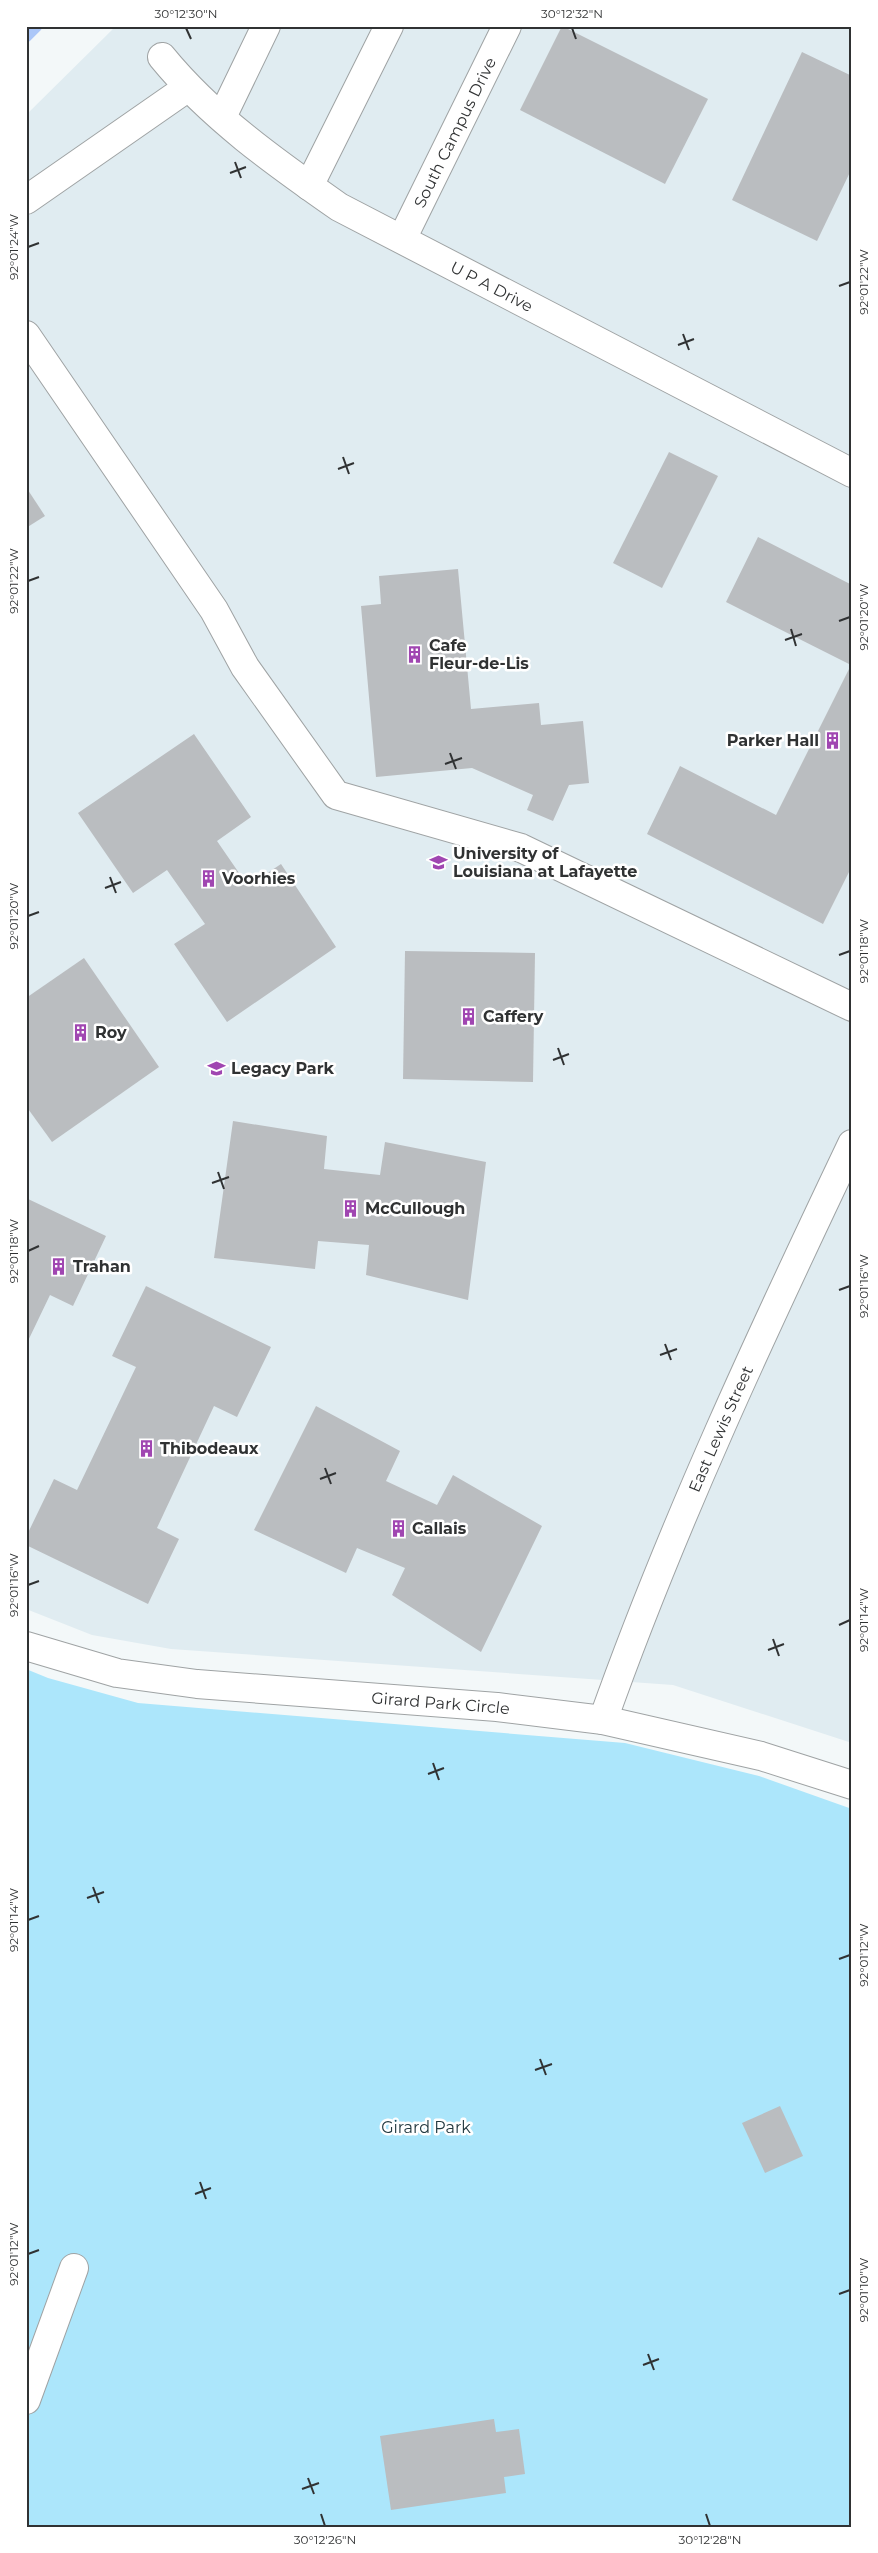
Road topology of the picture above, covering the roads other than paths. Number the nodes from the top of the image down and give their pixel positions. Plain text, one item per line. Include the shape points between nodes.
1 (266, 26) edge
2 (389, 26) edge
3 (507, 26) edge
4 (162, 57) dead end
5 (187, 88) junction
6 (222, 117) junction
7 (309, 186) junction
8 (26, 200) edge
9 (402, 239) junction
10 (26, 334) edge
11 (852, 473) edge
12 (852, 1007) edge
13 (852, 1144) edge
14 (26, 1646) edge
15 (603, 1720) junction
16 (852, 1785) edge
17 (74, 2268) dead end
18 (26, 2400) edge

1 - 6 street
2 - 7 street
3 - 9 street, South Campus Drive
4 - 5 street, U P A Drive
5 - 6 street, U P A Drive
5 - 8 street
6 - 7 street, U P A Drive via 279,166
7 - 9 street, U P A Drive via 340,207
9 - 11 street, U P A Drive
10 - 12 street via 214,610 245,667 336,795 521,848
13 - 15 street, East Lewis Street via 709,1453
14 - 15 street, Girard Park Circle via 117,1673 197,1684 496,1707
15 - 16 street, Girard Park Circle via 761,1756
17 - 18 street

